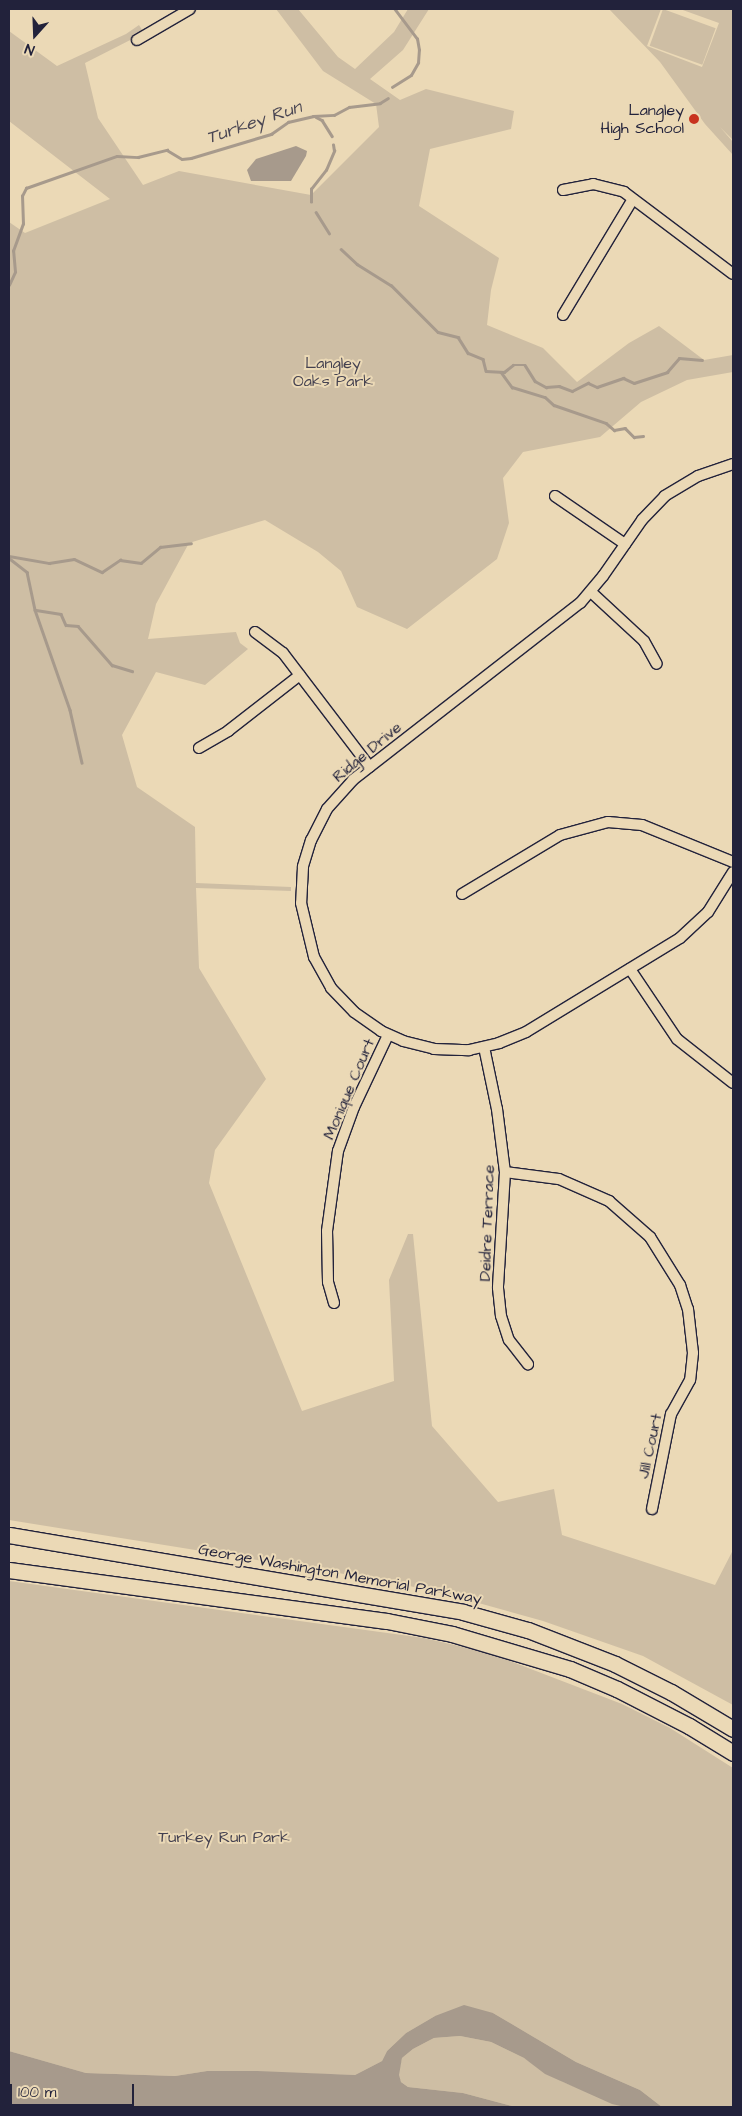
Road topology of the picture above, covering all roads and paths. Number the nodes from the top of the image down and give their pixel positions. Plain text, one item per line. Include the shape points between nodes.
1 (190, 9) edge
2 (137, 40) dead end
3 (563, 190) dead end
4 (633, 198) junction
5 (733, 274) edge
6 (563, 315) dead end
7 (733, 464) edge
8 (555, 496) dead end
9 (625, 544) junction
10 (591, 592) junction
11 (255, 632) dead end
12 (657, 664) dead end
13 (300, 675) junction
14 (199, 748) dead end
15 (370, 767) junction
16 (733, 862) edge
17 (733, 872) edge
18 (462, 894) dead end
19 (630, 969) junction
20 (388, 1035) junction
21 (484, 1047) junction
22 (733, 1083) edge
23 (506, 1172) junction
24 (334, 1303) dead end
25 (528, 1364) dead end
26 (652, 1509) dead end
27 (9, 1535) edge
28 (9, 1570) edge
29 (733, 1729) edge
30 (733, 1753) edge

1 - 2 street
3 - 4 street via 582,185 604,185
4 - 5 street
4 - 6 street
7 - 9 street, Ridge Drive via 698,476 665,496
8 - 9 street
9 - 10 street, Ridge Drive
10 - 12 street via 644,641
10 - 15 street, Ridge Drive
11 - 13 street via 283,653
13 - 14 street via 228,731
13 - 15 street
15 - 20 street, Ridge Drive via 338,796 318,824 304,862 301,903 307,940 327,981 354,1012
16 - 18 street via 642,824 608,822 560,835
17 - 19 street, Ridge Drive via 720,896 695,925
19 - 21 street, Ridge Drive via 526,1032
19 - 22 street via 677,1039
20 - 21 street, Ridge Drive via 434,1049
20 - 24 street, Monique Court via 354,1107 338,1151 327,1231 328,1282
21 - 23 street, Deidre Terrace
23 - 25 street, Deidre Terrace via 498,1288 501,1316 509,1340
23 - 26 street, Jill Court via 559,1179 609,1201 650,1237 680,1285 688,1309 693,1353 690,1380 671,1414
27 - 29 highway, George Washington Memorial Parkway via 463,1612 528,1630 615,1664
28 - 30 highway via 387,1621 452,1634 532,1656 610,1686 689,1726

